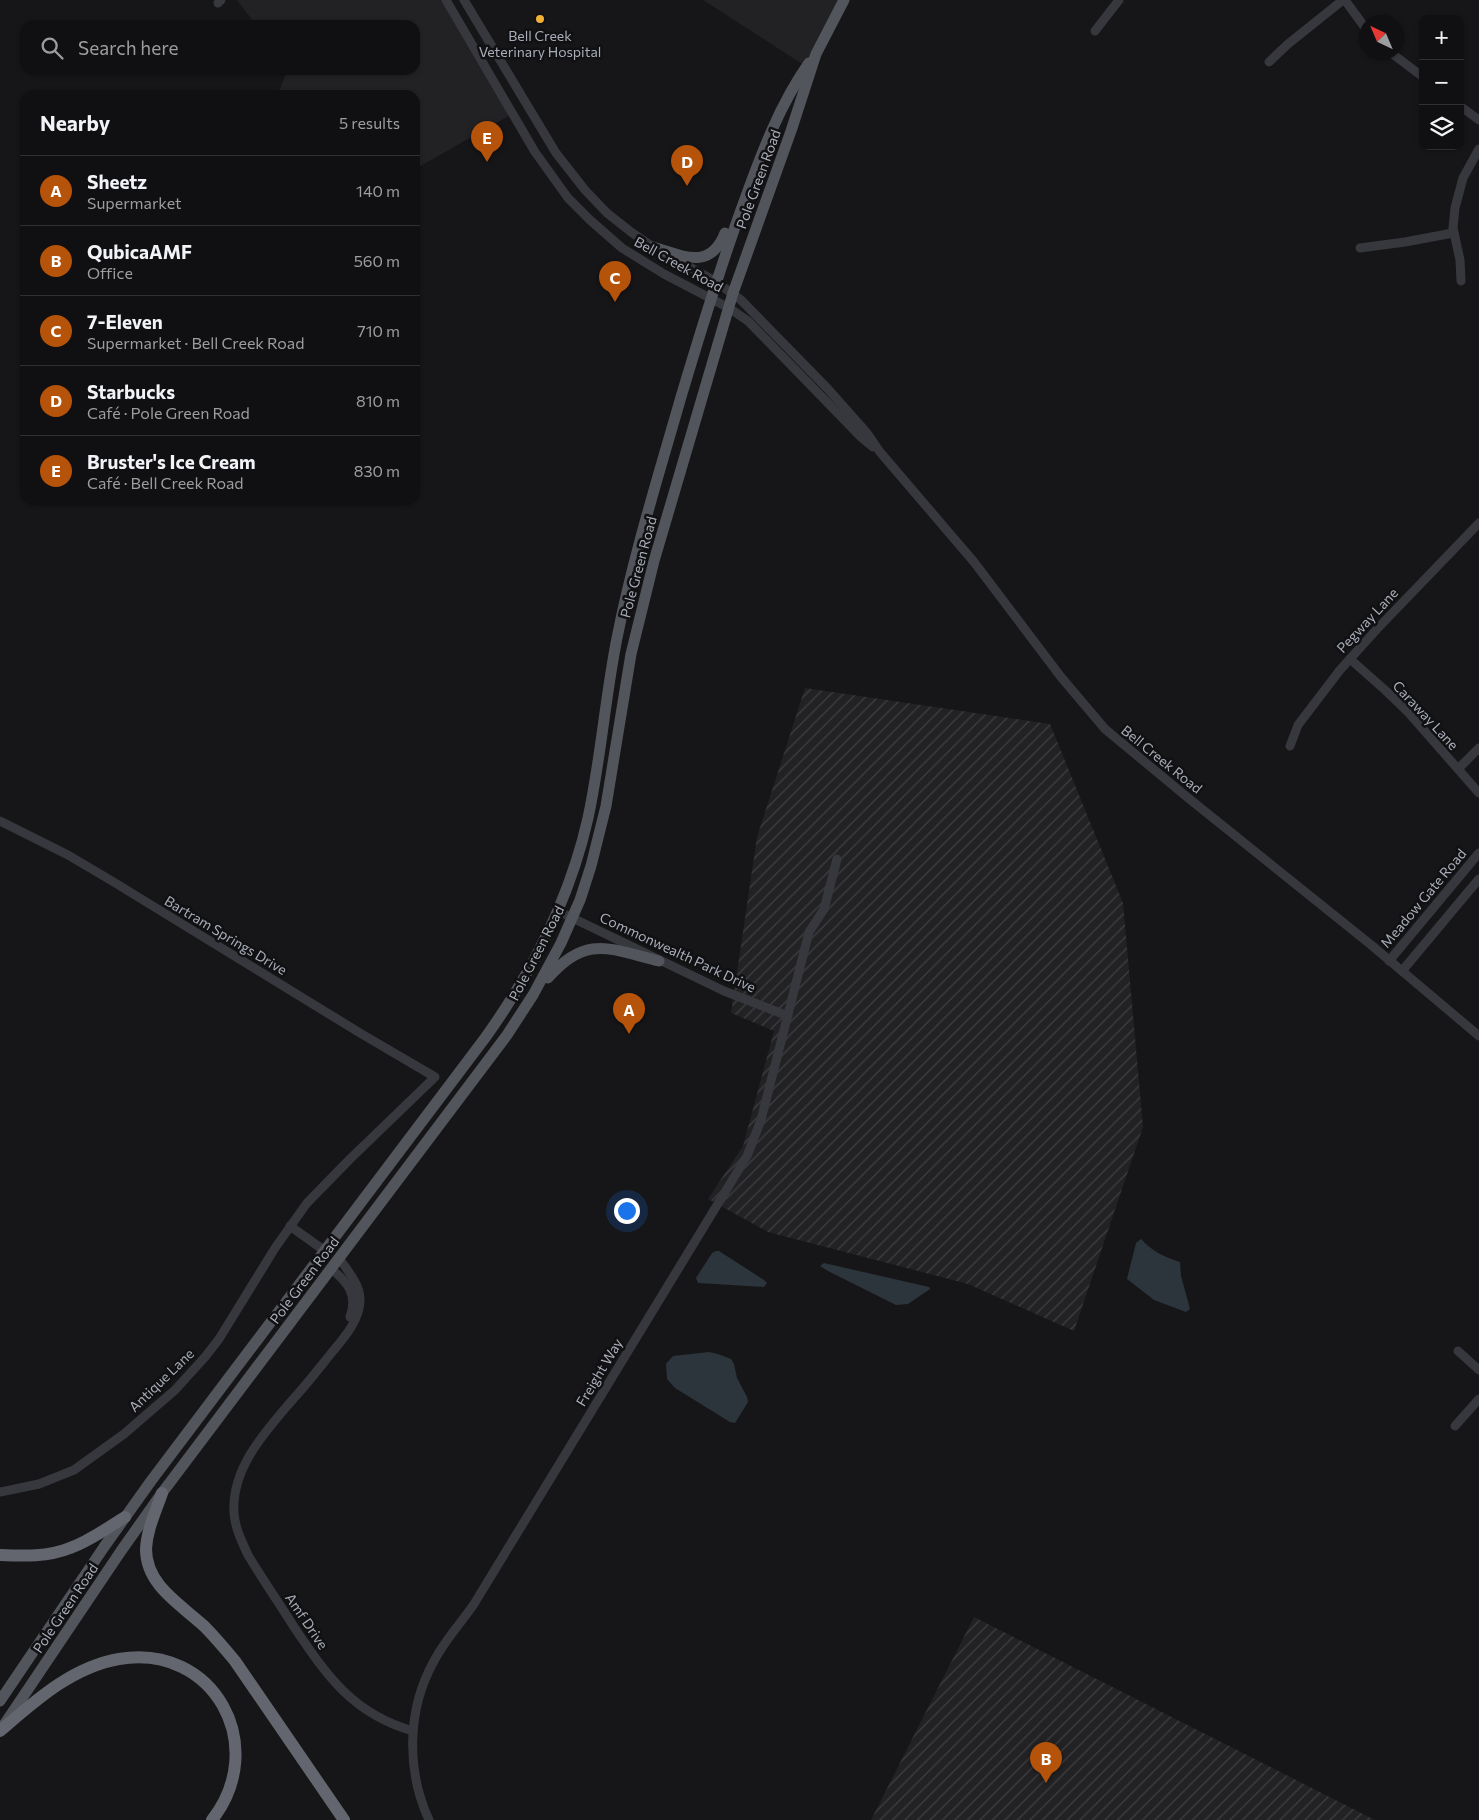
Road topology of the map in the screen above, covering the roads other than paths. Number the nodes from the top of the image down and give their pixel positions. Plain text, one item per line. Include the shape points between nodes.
1 (446, 0) edge
2 (464, 0) edge
3 (844, 0) edge
4 (1119, 0) edge
5 (1344, 0) edge
6 (1359, 20) edge
7 (1095, 31) dead end
8 (816, 54) junction
9 (1401, 60) edge
10 (1269, 62) dead end
11 (1419, 74) edge
12 (1464, 109) edge
13 (1479, 120) edge
14 (764, 148) junction
15 (1479, 149) edge
16 (1453, 233) junction
17 (653, 247) junction
18 (1360, 248) dead end
19 (1461, 281) dead end
20 (715, 282) junction
21 (733, 293) junction
22 (711, 298) junction
23 (730, 308) junction
24 (880, 452) junction
25 (1479, 523) edge
26 (1350, 659) junction
27 (1290, 746) dead end
28 (1479, 748) edge
29 (1458, 770) junction
30 (1479, 793) edge
31 (0, 821) edge
32 (1479, 853) edge
33 (837, 859) dead end
34 (1479, 879) edge
35 (558, 911) junction
36 (572, 918) junction
37 (659, 961) junction
38 (1389, 961) junction
39 (1402, 971) junction
40 (533, 995) junction
41 (788, 1016) junction
42 (1479, 1036) edge
43 (436, 1077) joint
44 (385, 1197) junction
45 (290, 1226) junction
46 (324, 1251) junction
47 (339, 1258) junction
48 (328, 1273) junction
49 (1458, 1351) dead end
50 (1479, 1370) edge
51 (1479, 1399) edge
52 (284, 1409) junction
53 (1455, 1426) dead end
54 (0, 1492) edge
55 (162, 1493) junction
56 (125, 1517) junction
57 (0, 1555) edge
58 (0, 1701) edge
59 (0, 1730) edge
60 (413, 1731) junction
61 (212, 1820) edge
62 (344, 1820) edge
63 (429, 1820) edge

1 - 22 street, Bell Creek Road via 534,152 568,198 622,248
2 - 17 street, Bell Creek Road via 565,166 607,213
3 - 8 main road, Pole Green Road
4 - 7 street
5 - 6 street
5 - 10 street
8 - 14 main road, Pole Green Road via 796,82
8 - 21 main road, Pole Green Road
9 - 11 street
12 - 13 street
14 - 17 main road via 741,188 724,236 714,251 695,259
14 - 20 main road, Pole Green Road
15 - 16 street via 1458,193
16 - 18 street
16 - 19 street
17 - 20 street, Bell Creek Road
20 - 21 street, Bell Creek Road
20 - 22 main road, Pole Green Road
21 - 23 main road, Pole Green Road
21 - 24 street, Bell Creek Road via 828,389
22 - 23 street, Bell Creek Road
22 - 35 main road, Pole Green Road via 626,595 587,819
23 - 24 street, Bell Creek Road via 758,330
23 - 36 main road, Pole Green Road via 640,612 603,824 592,866
24 - 38 street, Bell Creek Road via 974,562 1061,677 1105,729
25 - 26 street, Pegway Lane
26 - 27 street, Pegway Lane via 1298,725
26 - 29 street, Caraway Lane via 1408,712
28 - 29 street
29 - 30 street, Caraway Lane
31 - 43 street, Bartram Springs Drive via 68,855
32 - 38 street, Meadow Gate Road
33 - 41 street, Freight Way via 824,909 810,932
34 - 39 street
35 - 36 street, Commonwealth Park Drive
35 - 46 main road, Pole Green Road via 504,1012
36 - 37 street, Commonwealth Park Drive
36 - 40 main road, Pole Green Road
37 - 40 main road via 608,948 584,950 563,962
37 - 41 street, Commonwealth Park Drive
38 - 39 street, Bell Creek Road
39 - 42 street, Bell Creek Road
40 - 44 main road, Pole Green Road via 500,1046
41 - 60 street, Freight Way via 761,1120 747,1156 465,1618 434,1660 423,1685
43 - 45 street, Antique Lane via 320,1189
44 - 46 main road via 364,1213 336,1248
44 - 47 main road, Pole Green Road
45 - 46 street
45 - 54 street, Antique Lane via 219,1339 175,1390 124,1434 74,1470 39,1484
46 - 48 main road
46 - 56 main road, Pole Green Road
47 - 48 main road, Pole Green Road
47 - 52 street, Amf Drive via 359,1292 357,1314 340,1342
48 - 52 street, Amf Drive via 344,1280 351,1290 351,1313 339,1336
48 - 55 main road, Pole Green Road
49 - 50 street
51 - 53 street
52 - 60 street, Amf Drive via 248,1458 238,1479 234,1513 240,1538 261,1576 334,1682 371,1714
55 - 59 main road, Pole Green Road
55 - 62 highway via 147,1538 148,1562 155,1580 215,1637 235,1661
56 - 57 highway via 68,1549 42,1555
56 - 58 main road, Pole Green Road
59 - 61 highway via 56,1686 98,1665 120,1659 151,1658 179,1666 213,1692 222,1703 233,1729 236,1756 233,1781
60 - 63 street via 417,1788

